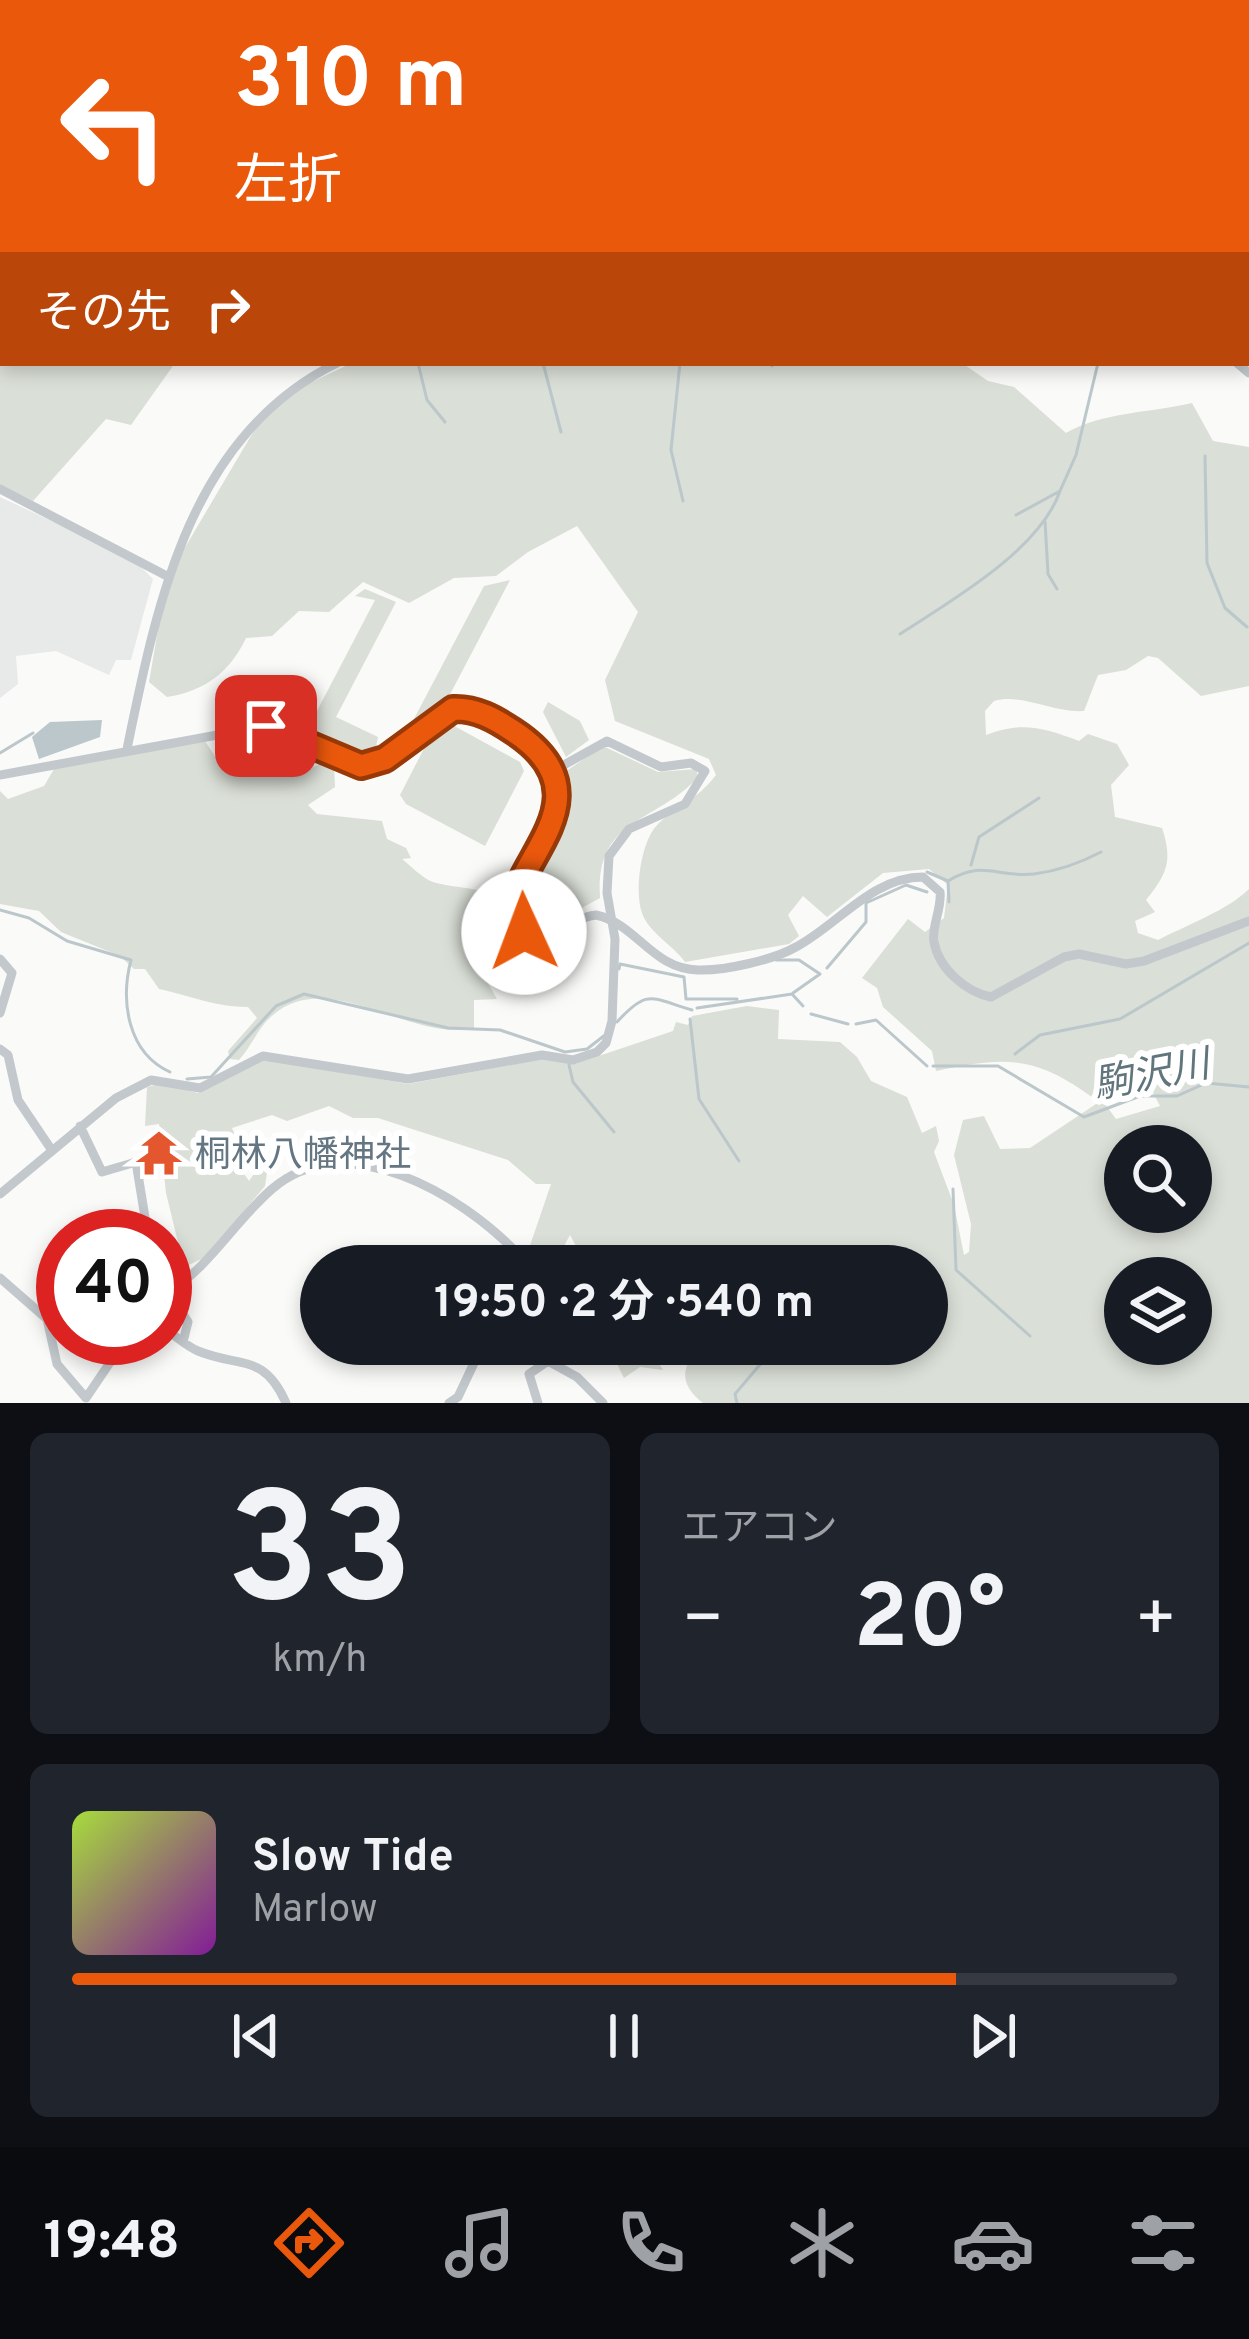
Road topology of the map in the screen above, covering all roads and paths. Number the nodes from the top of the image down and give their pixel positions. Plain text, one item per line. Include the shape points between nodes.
1 (331, 366) edge
2 (0, 490) edge
3 (165, 575) junction
4 (127, 749) junction
5 (553, 770) junction
6 (0, 775) edge
7 (612, 918) junction
8 (1249, 921) edge
9 (0, 959) edge
10 (0, 1013) edge
11 (0, 1049) edge
12 (80, 1126) junction
13 (51, 1149) junction
14 (0, 1194) edge
15 (144, 1209) edge
16 (507, 1245) edge
17 (192, 1273) edge
18 (0, 1278) edge
19 (192, 1347) edge
20 (108, 1365) edge
21 (473, 1365) edge
22 (84, 1400) edge
23 (286, 1403) edge
24 (449, 1403) edge
25 (538, 1403) edge
26 (603, 1403) edge

1 - 3 street via 286,390 252,424
2 - 3 street
3 - 4 street
4 - 5 street via 266,726 349,764 370,765 441,713 461,708 521,736
4 - 6 street
5 - 7 street via 555,817 514,892 512,916 537,936 585,916
5 - 7 street via 607,741 661,767 705,771 685,804 629,829 616,844 606,873
7 - 8 street via 657,958 699,970 795,948 890,882 923,877 940,892 938,952 966,989 991,997 1064,957 1144,962
7 - 12 street via 611,1032 586,1058 542,1055 408,1079 263,1056 200,1088 140,1082
9 - 10 street via 12,974
11 - 13 street via 18,1100
12 - 13 street
12 - 15 street via 101,1172 136,1162
13 - 14 street
16 - 17 street via 456,1202 351,1164 284,1179
18 - 22 street via 47,1319 57,1364
19 - 23 street via 258,1366
20 - 22 street
21 - 24 street
25 - 26 street via 529,1374 548,1361

